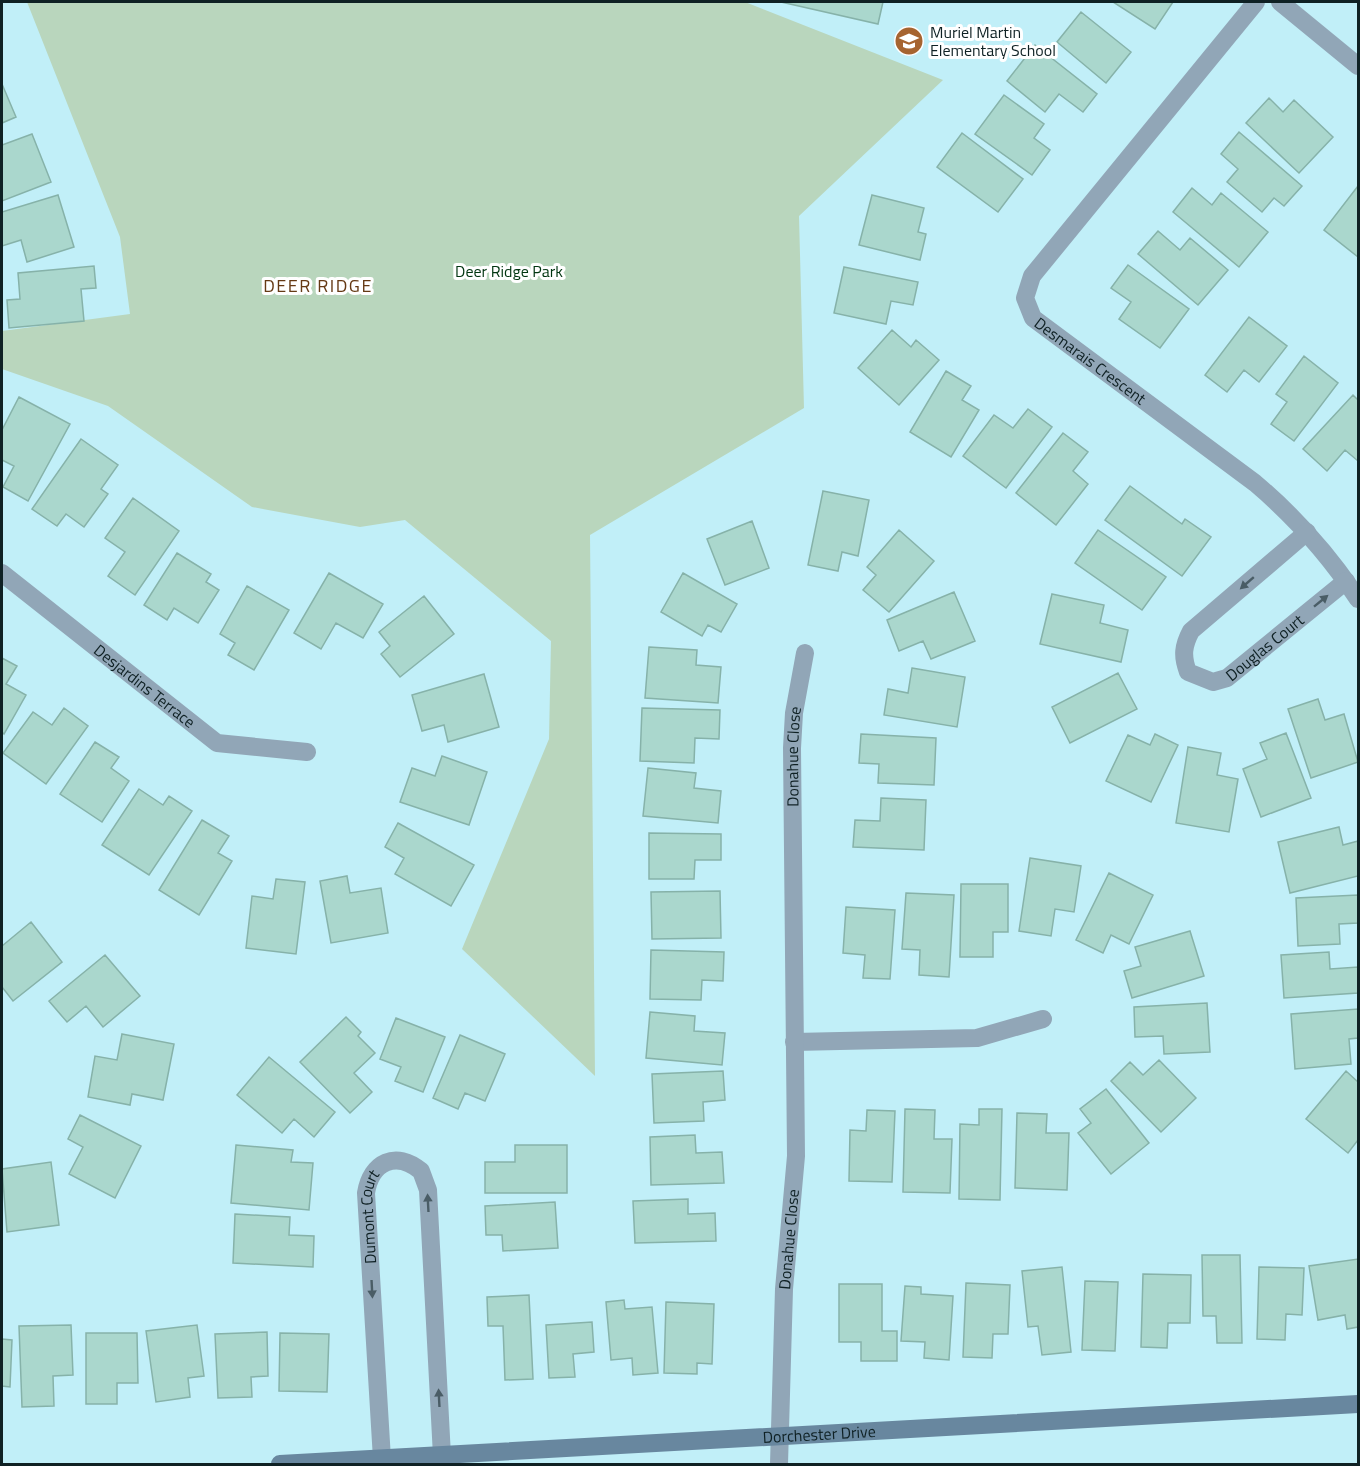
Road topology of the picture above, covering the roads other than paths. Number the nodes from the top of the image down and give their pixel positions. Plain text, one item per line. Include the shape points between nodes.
1 (1256, 2) edge
2 (1280, 2) edge
3 (1359, 66) edge
4 (1307, 532) junction
5 (2, 573) edge
6 (1347, 581) junction
7 (1359, 599) edge
8 (805, 653) dead end
9 (306, 752) dead end
10 (1043, 1019) dead end
11 (794, 1042) junction
12 (1359, 1404) edge
13 (780, 1437) junction
14 (442, 1456) junction
15 (382, 1460) junction
16 (413, 1461) edge
17 (280, 1464) edge
18 (779, 1464) edge

1 - 4 street, Desmarais Crescent via 1032,276 1025,298 1033,318 1255,483
2 - 3 street
4 - 6 street, Desmarais Crescent
4 -> 6 street, Douglas Court via 1191,631 1184,643 1188,672 1213,682 1227,678
5 - 9 street, Desjardins Terrace via 217,743
6 - 7 street, Desmarais Crescent
8 - 11 street, Donahue Close via 792,748
10 - 11 street via 977,1038
11 - 13 street, Donahue Close via 796,1156 784,1277
12 - 13 street, Dorchester Drive
13 - 14 street, Dorchester Drive
13 - 18 street, Donahue Close
14 -> 15 street, Dumont Court via 428,1190 421,1170 404,1160 393,1160 375,1169 368,1179 366,1193
14 - 16 street, Dorchester Drive
15 - 16 street, Dorchester Drive
15 - 17 street, Dorchester Drive

